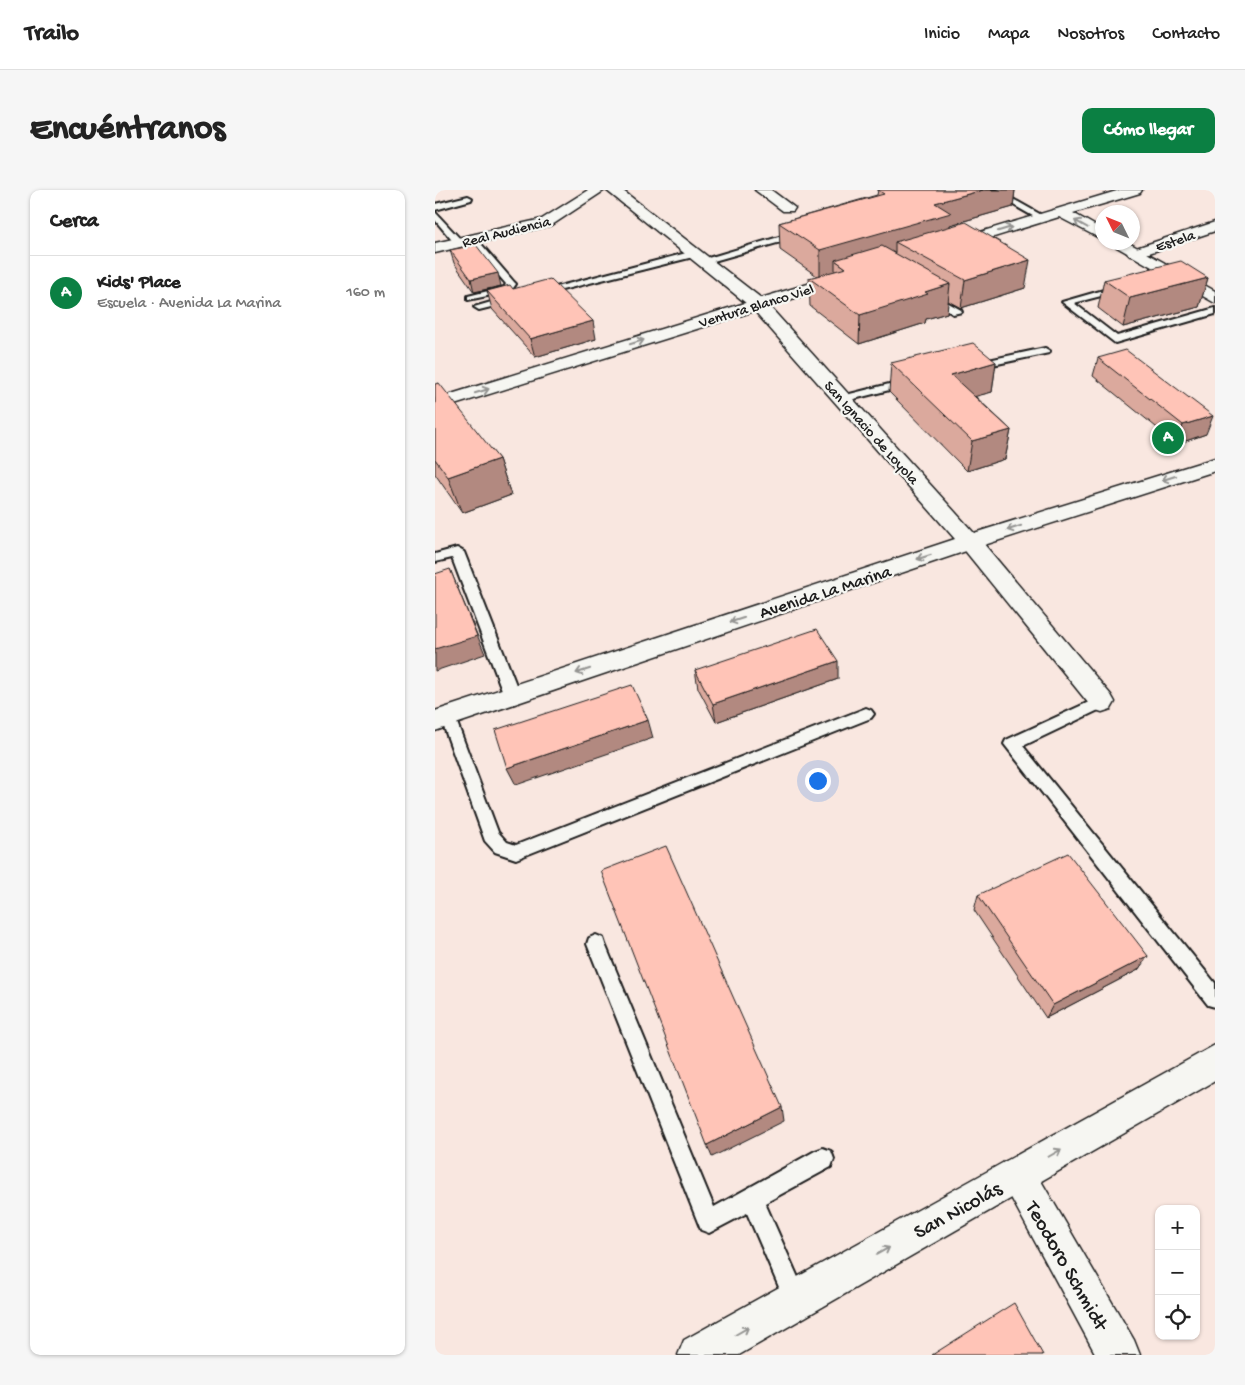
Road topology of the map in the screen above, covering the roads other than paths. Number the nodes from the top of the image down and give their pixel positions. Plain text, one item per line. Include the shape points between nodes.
1 (599, 190) edge
2 (613, 190) edge
3 (762, 190) edge
4 (991, 190) edge
5 (1135, 190) edge
6 (468, 198) dead end
7 (435, 207) edge
8 (789, 208) dead end
9 (1060, 212) junction
10 (435, 215) edge
11 (1041, 217) junction
12 (1215, 226) edge
13 (808, 232) edge
14 (1095, 232) edge
15 (466, 241) junction
16 (435, 248) edge
17 (936, 250) edge
18 (1130, 250) edge
19 (1135, 253) junction
20 (698, 258) junction
21 (860, 273) edge
22 (1174, 275) junction
23 (1156, 280) edge
24 (1130, 286) edge
25 (923, 292) edge
26 (471, 298) dead end
27 (1215, 298) edge
28 (757, 304) junction
29 (479, 307) dead end
30 (1215, 311) edge
31 (957, 312) dead end
32 (1045, 351) dead end
33 (967, 368) edge
34 (920, 379) edge
35 (842, 399) junction
36 (435, 405) edge
37 (1215, 464) edge
38 (971, 542) junction
39 (435, 558) edge
40 (512, 695) junction
41 (1102, 702) joint
42 (867, 714) dead end
43 (442, 718) edge
44 (596, 944) dead end
45 (1215, 998) edge
46 (1215, 1062) edge
47 (823, 1158) dead end
48 (1017, 1175) junction
49 (752, 1198) junction
50 (796, 1300) junction
51 (699, 1355) edge
52 (1119, 1355) edge

1 - 15 street, Real Audiencia via 547,222
2 - 20 street, San Ignacio de Loyola
3 - 8 street
4 - 11 lane
5 - 9 street
6 - 7 lane
9 - 11 street
14 -> 9 street
10 - 15 lane
17 -> 11 street
12 - 19 street, Estela
13 - 20 lane
15 - 16 street, Real Audiencia
15 - 26 lane via 511,284 508,289
18 - 19 street
19 - 22 street
20 - 28 street, San Ignacio de Loyola
20 - 29 lane
21 - 28 street, Ventura Blanco Viel
22 - 23 lane
22 - 27 street
24 - 30 lane via 1067,302 1115,340
25 - 31 lane
28 - 35 street, San Ignacio de Loyola
36 -> 28 street, Ventura Blanco Viel
32 - 33 lane
34 - 35 lane
35 - 38 street, San Ignacio de Loyola
37 -> 38 street, Avenida La Marina
38 -> 40 street, Avenida La Marina
38 - 41 street, San Ignacio de Loyola
39 - 40 lane via 457,552
40 - 43 street, Avenida La Marina
41 - 45 lane via 1012,744
42 - 43 lane via 516,852 501,848 491,836
44 - 49 lane via 709,1222
48 -> 46 street, San Nicolás
47 - 49 lane
50 -> 48 street, San Nicolás
48 - 52 street, Teodoro Schmidt
49 - 50 lane
51 -> 50 street, San Nicolás

